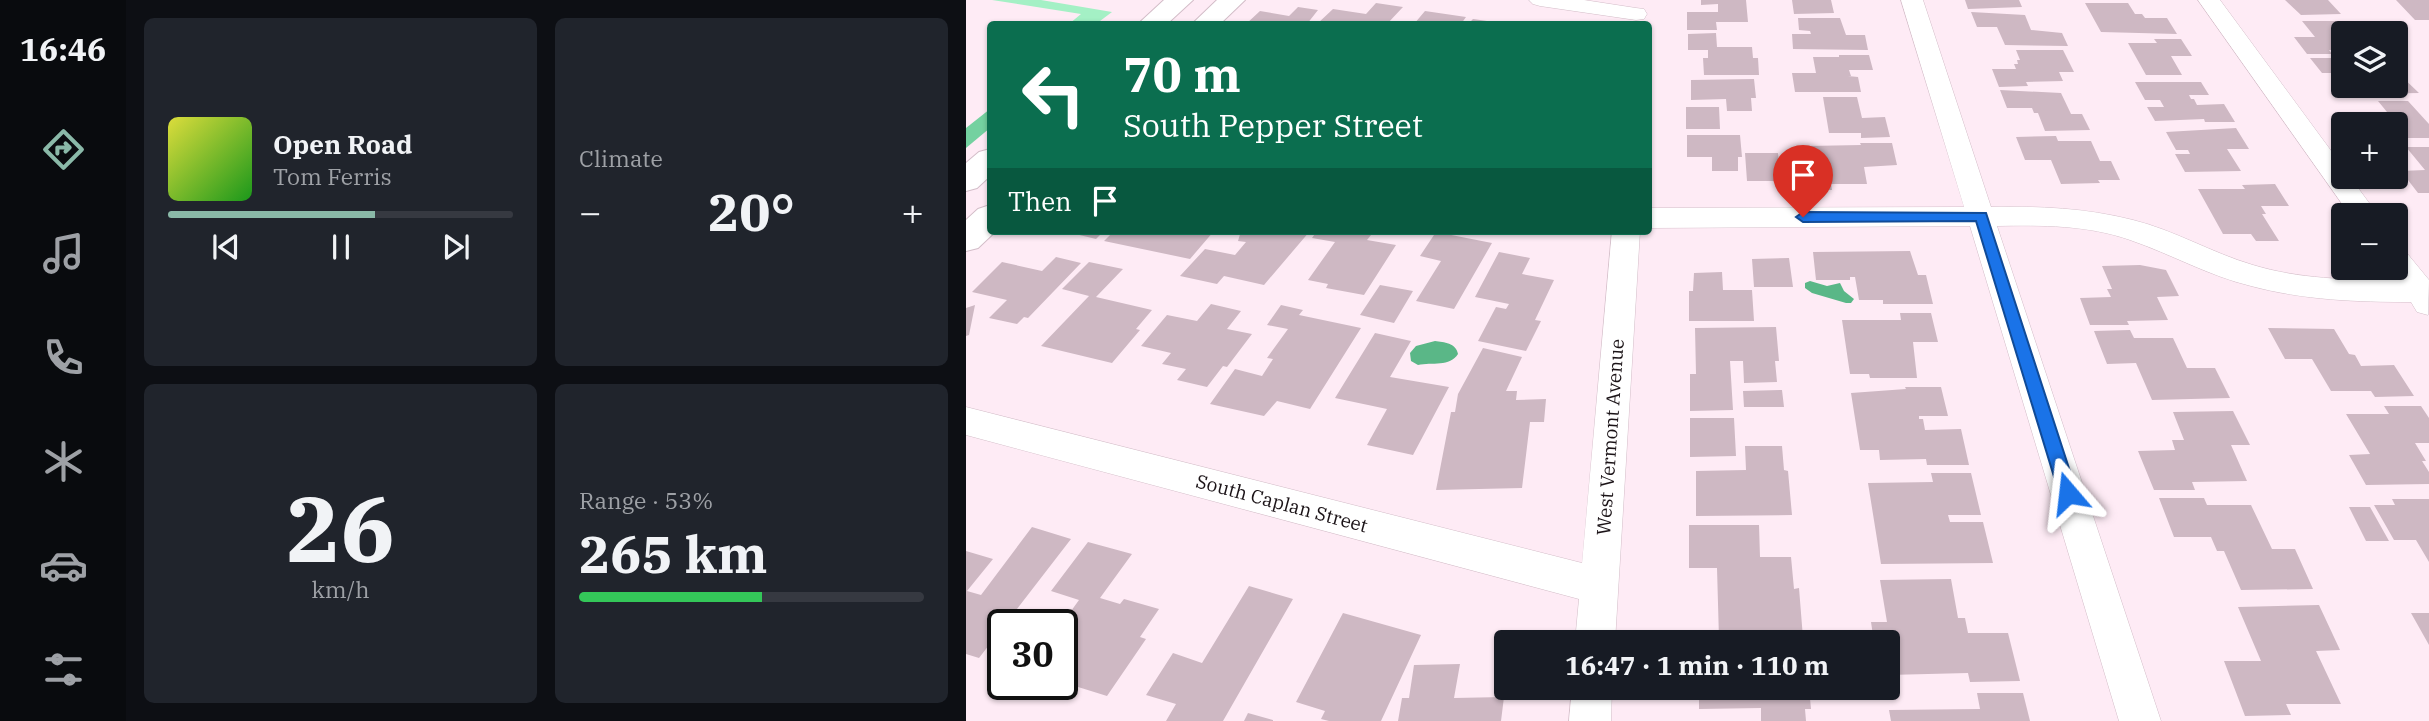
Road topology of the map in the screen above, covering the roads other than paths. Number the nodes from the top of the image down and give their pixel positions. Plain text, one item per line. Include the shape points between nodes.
1 (1180, 0) edge
2 (1233, 0) edge
3 (1540, 0) edge
4 (1912, 0) edge
5 (2209, 0) edge
6 (1637, 13) edge
7 (1155, 21) edge
8 (1208, 21) edge
9 (987, 162) edge
10 (966, 180) edge
11 (2355, 203) edge
12 (1981, 216) junction
13 (1652, 218) edge
14 (987, 221) edge
15 (1626, 235) edge
16 (966, 239) edge
17 (2408, 274) edge
18 (2426, 296) edge
19 (966, 421) edge
20 (1599, 586) junction
21 (1596, 630) edge
22 (1591, 700) edge
23 (1590, 721) edge
24 (2140, 721) edge

1 - 7 main road
2 - 8 main road
3 - 6 street
4 - 12 street
5 - 11 street
9 - 10 main road
12 - 13 street
12 - 18 street via 2050,216 2101,223 2159,238 2249,275 2299,286
12 - 24 street
14 - 16 main road
15 - 20 street, West Vermont Avenue
17 - 18 street
19 - 20 street, South Caplan Street
20 - 21 street, West Vermont Avenue
22 - 23 street

